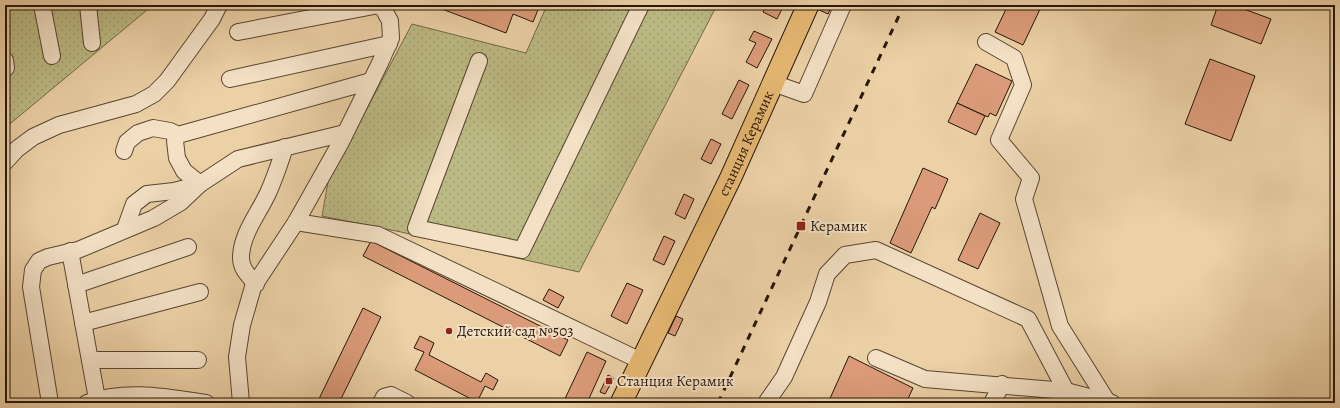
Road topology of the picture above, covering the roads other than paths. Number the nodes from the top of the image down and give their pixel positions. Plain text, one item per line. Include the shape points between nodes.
1 (42, 5) edge
2 (88, 5) edge
3 (219, 5) edge
4 (379, 5) edge
5 (641, 5) edge
6 (808, 5) edge
7 (843, 5) edge
8 (238, 32) dead end
9 (986, 42) dead end
10 (92, 43) dead end
11 (389, 44) junction
12 (52, 56) dead end
13 (479, 61) dead end
14 (230, 79) dead end
15 (371, 81) junction
16 (773, 83) junction
17 (345, 133) junction
18 (178, 135) junction
19 (285, 147) junction
20 (124, 151) dead end
21 (5, 162) edge
22 (200, 184) junction
23 (296, 222) junction
24 (125, 229) junction
25 (188, 247) dead end
26 (70, 251) junction
27 (256, 284) junction
28 (76, 285) junction
29 (200, 292) dead end
30 (83, 323) junction
31 (876, 358) dead end
32 (90, 360) junction
33 (198, 360) dead end
34 (642, 361) junction
35 (1002, 384) junction
36 (1066, 391) junction
37 (92, 401) edge
38 (1110, 402) edge
39 (50, 403) edge
40 (206, 403) edge
41 (241, 403) edge
42 (381, 403) edge
43 (407, 403) edge
44 (621, 403) edge
45 (766, 403) edge
46 (992, 403) edge

1 - 12 street
2 - 10 street
3 - 21 street via 212,19 167,81 154,94 136,104 59,124 33,137
4 - 8 street
4 - 11 street via 390,21
5 - 13 street via 522,250 416,228
6 - 16 main road, станция Керамик
7 - 16 street via 804,94
9 - 38 street via 1014,58 1023,85 999,140 1031,178 1024,199 1060,326
11 - 14 street
11 - 15 street
15 - 17 street
15 - 18 street
16 - 34 main road, станция Керамик via 731,177
17 - 19 street
17 - 23 street
18 - 20 street via 153,128 138,133 127,142
18 - 22 street via 175,141 177,158 184,171
19 - 22 street via 238,159
19 - 27 street via 268,193 243,245 241,258 244,270
22 - 24 street via 181,202 154,218
22 - 24 street via 174,191 147,194 134,204
23 - 27 street
23 - 34 street via 378,235
24 - 26 street via 78,250
25 - 28 street
26 - 28 street
26 - 39 street via 40,261 31,278 30,287
27 - 41 street via 242,325 236,357
28 - 30 street
29 - 30 street
30 - 32 street
31 - 35 street via 925,379
32 - 33 street
32 - 37 street
34 - 44 main road, станция Керамик
35 - 36 street
35 - 46 street
36 - 38 street
36 - 45 street via 1028,319 876,250 845,255 827,274 818,302 784,377
37 - 40 street via 129,394
42 - 43 street via 384,397 391,395

